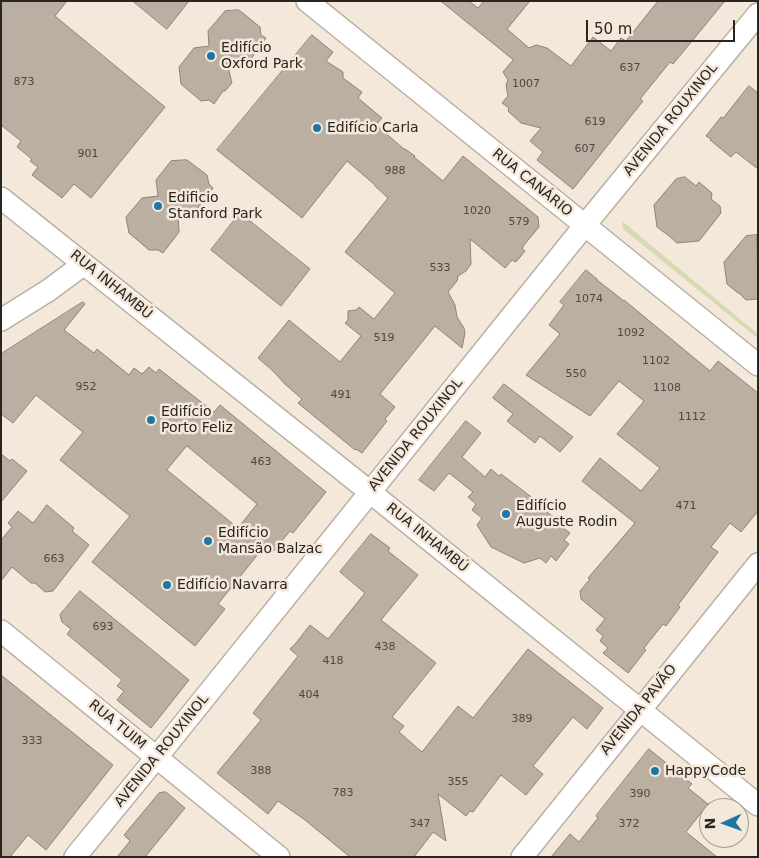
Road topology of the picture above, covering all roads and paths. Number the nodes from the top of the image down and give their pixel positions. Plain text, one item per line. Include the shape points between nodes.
1 (307, 1) edge
2 (758, 14) edge
3 (1, 198) edge
4 (585, 226) junction
5 (84, 264) junction
6 (1, 320) edge
7 (758, 365) edge
8 (370, 492) junction
9 (758, 564) edge
10 (1, 631) edge
11 (640, 710) junction
12 (157, 758) junction
13 (758, 805) edge
14 (75, 857) edge
15 (279, 857) edge
16 (522, 857) edge

1 - 4 street, RUA CANÁRIO
2 - 4 street, AVENIDA ROUXINOL
3 - 5 street, RUA INHAMBÚ
4 - 7 street, RUA CANÁRIO
4 - 8 street, AVENIDA ROUXINOL
5 - 6 street
5 - 8 street, RUA INHAMBÚ
8 - 11 street, RUA INHAMBÚ
8 - 12 street, AVENIDA ROUXINOL
9 - 11 street, AVENIDA PAVÃO
10 - 12 street, RUA TUIM
11 - 13 street, RUA INHAMBÚ
11 - 16 street, AVENIDA PAVÃO
12 - 14 street, AVENIDA ROUXINOL
12 - 15 street, RUA TUIM

